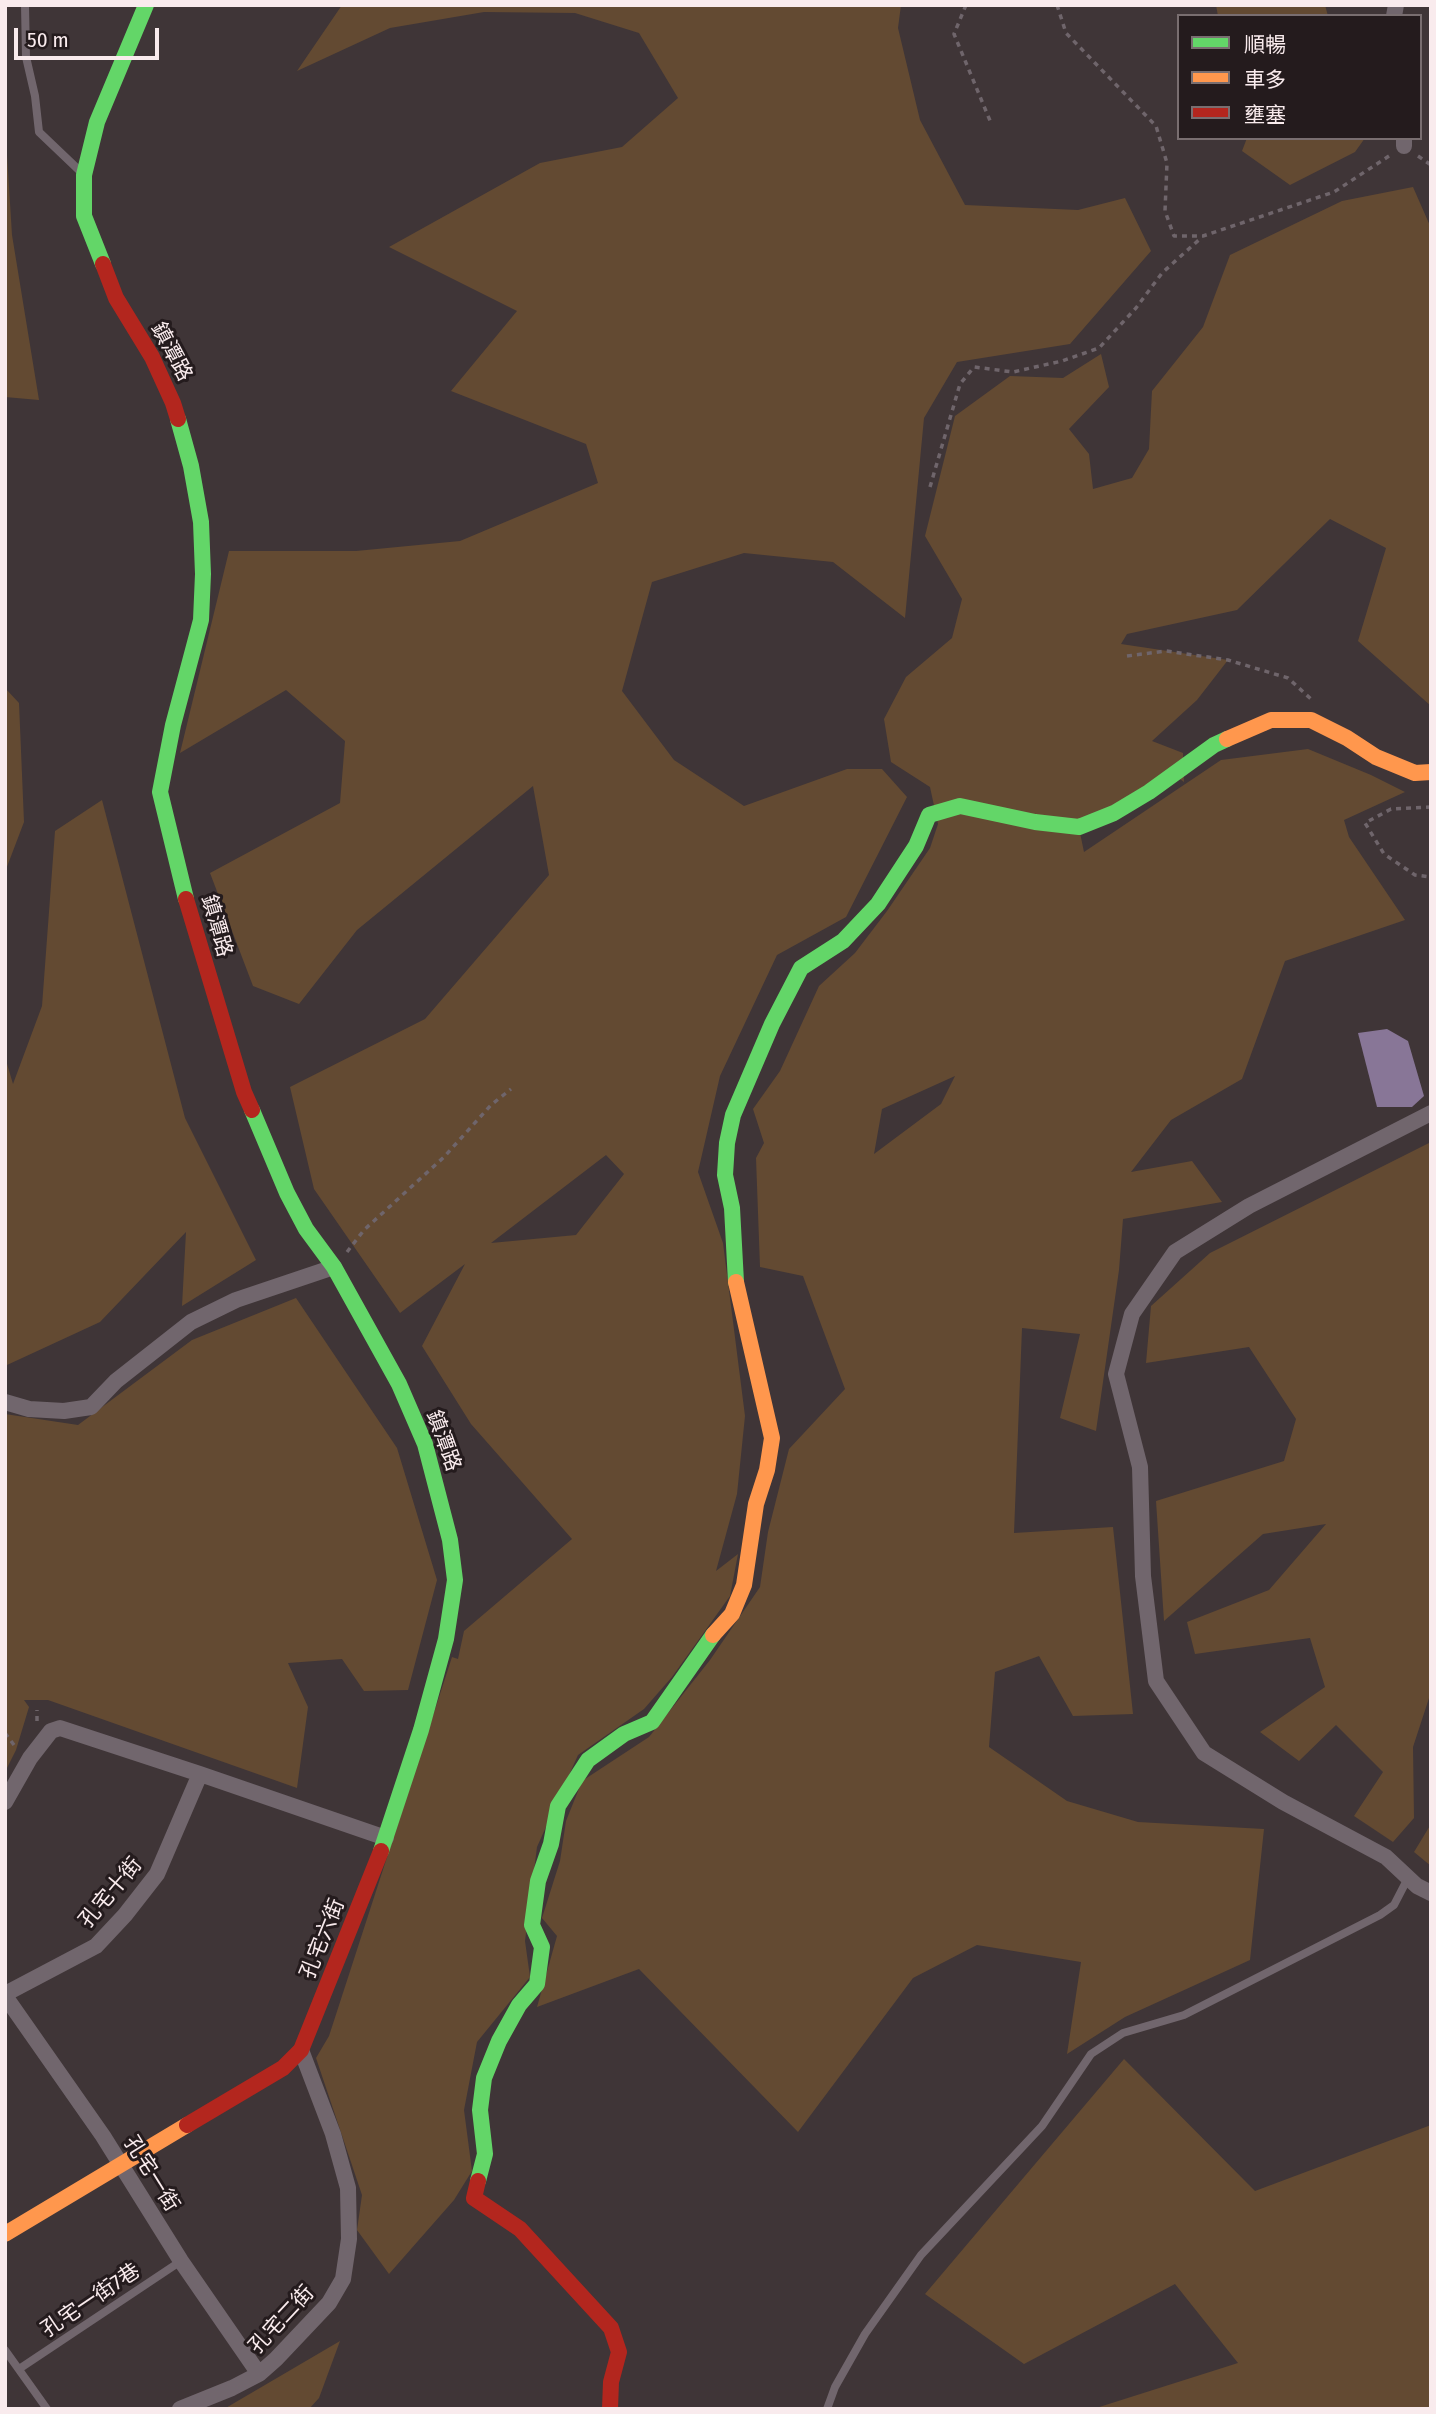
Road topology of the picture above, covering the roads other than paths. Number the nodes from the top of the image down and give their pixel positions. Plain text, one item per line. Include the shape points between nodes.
1 (25, 5) edge
2 (146, 5) edge
3 (84, 175) junction
4 (1431, 772) edge
5 (1431, 1113) edge
6 (334, 1267) junction
7 (5, 1402) edge
8 (200, 1773) junction
9 (5, 1802) edge
10 (386, 1838) junction
11 (1408, 1878) junction
12 (1431, 1894) edge
13 (5, 1995) edge
14 (301, 2050) junction
15 (120, 2164) junction
16 (5, 2234) edge
17 (181, 2261) junction
18 (5, 2350) edge
19 (19, 2369) junction
20 (259, 2374) junction
21 (47, 2409) edge
22 (180, 2409) edge
23 (610, 2409) edge
24 (827, 2409) edge

1 - 3 lane via 26,57 39,132
2 - 3 street, 鎮潭路 via 97,122
3 - 6 street, 鎮潭路 via 85,216 116,298 173,403 201,522 201,620 160,792 175,858 244,1092 287,1193
4 - 23 street via 1415,773 1376,757 1311,720 1271,720 1213,745 1149,792 1079,827 960,806 929,815 916,846 878,904 843,941 800,968 733,1115 726,1154 736,1284 772,1438 744,1586 732,1614 705,1644 652,1722 624,1734 588,1760 558,1806 538,1881 532,1925 542,1947 537,1984 519,2005 484,2078 480,2110 485,2154 474,2198 520,2229 611,2328 619,2352
5 - 11 street via 1249,1206 1175,1252 1132,1314 1116,1374 1140,1467 1143,1576 1156,1681 1204,1753 1386,1857
6 - 7 street via 236,1300 191,1322 116,1381 91,1407 29,1409
6 - 10 street, 鎮潭路 via 399,1384 425,1444 448,1530 455,1580 443,1652
8 - 9 street via 60,1728 51,1731 30,1758
8 - 10 street
8 - 13 street, 孔宅十街 via 157,1874 125,1915 96,1946
10 - 14 street, 孔宅六街
11 - 12 street
11 - 24 lane via 1394,1905 1380,1915 1184,2015 1124,2034 1091,2054 1042,2126 921,2255 865,2334
13 - 15 street, 孔宅一街
14 - 15 street, 孔宅六街 via 284,2068
14 - 20 street, 孔宅二街 via 348,2188 349,2239 343,2279 329,2304
15 - 16 street, 孔宅六街
15 - 17 street, 孔宅一街
17 - 19 lane, 孔宅一街7巷
17 - 20 street, 孔宅一街
18 - 19 lane
19 - 21 lane
20 - 22 street, 孔宅二街

